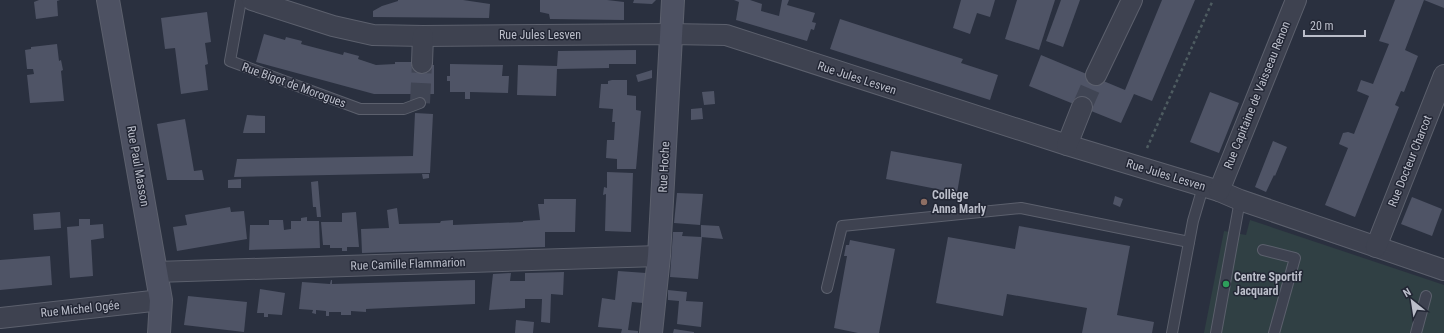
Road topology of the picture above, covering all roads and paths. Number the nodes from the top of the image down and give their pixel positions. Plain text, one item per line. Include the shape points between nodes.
1 (108, 0) edge
2 (242, 0) edge
3 (252, 0) edge
4 (673, 0) edge
5 (1132, 0) edge
6 (1213, 0) edge
7 (1296, 0) edge
8 (671, 34) junction
9 (423, 36) junction
10 (422, 63) tunnel mouth
11 (1096, 75) tunnel mouth
12 (1444, 75) edge
13 (420, 103) dead end
14 (1082, 108) tunnel mouth
15 (1067, 145) junction
16 (1144, 154) dead end
17 (1211, 189) junction
18 (1240, 200) junction
19 (1189, 242) junction
20 (1376, 247) junction
21 (1263, 250) dead end
22 (659, 256) junction
23 (1444, 270) edge
24 (156, 272) junction
25 (827, 288) dead end
26 (1426, 296) dead end
27 (161, 300) junction
28 (0, 318) edge
29 (1276, 332) edge
30 (159, 333) edge
31 (651, 333) edge
32 (1172, 333) edge
33 (1216, 333) edge
34 (1416, 333) edge

1 - 24 street, Rue Paul Masson
2 - 13 lane, Rue Bigot de Morogues via 230,61 360,109 404,109
3 - 9 street, Rue Jules Lesven via 333,26 373,35
4 - 8 street, Rue Hoche
5 - 11 street
6 - 16 path
7 - 17 street, Rue Capitaine de Vaisseau Renon
8 - 9 street, Rue Jules Lesven
8 - 15 street, Rue Jules Lesven via 726,35
8 - 22 street, Rue Hoche
9 - 10 street
12 - 20 street, Rue Docteur Charcot
14 - 15 street
15 - 17 street, Rue Jules Lesven
17 - 18 street, Rue Jules Lesven
17 - 19 lane via 1193,221
18 - 20 street, Rue Jules Lesven
18 - 33 lane
19 - 25 lane via 1022,208 842,226
19 - 32 lane
20 - 23 street, Rue Jules Lesven
21 - 29 lane via 1294,258
22 - 24 street, Rue Camille Flammarion
22 - 31 street, Rue Hoche
24 - 27 street, Rue Paul Masson
26 - 34 lane
27 - 28 street, Rue Michel Ogée
27 - 30 street, Rue Paul Masson

